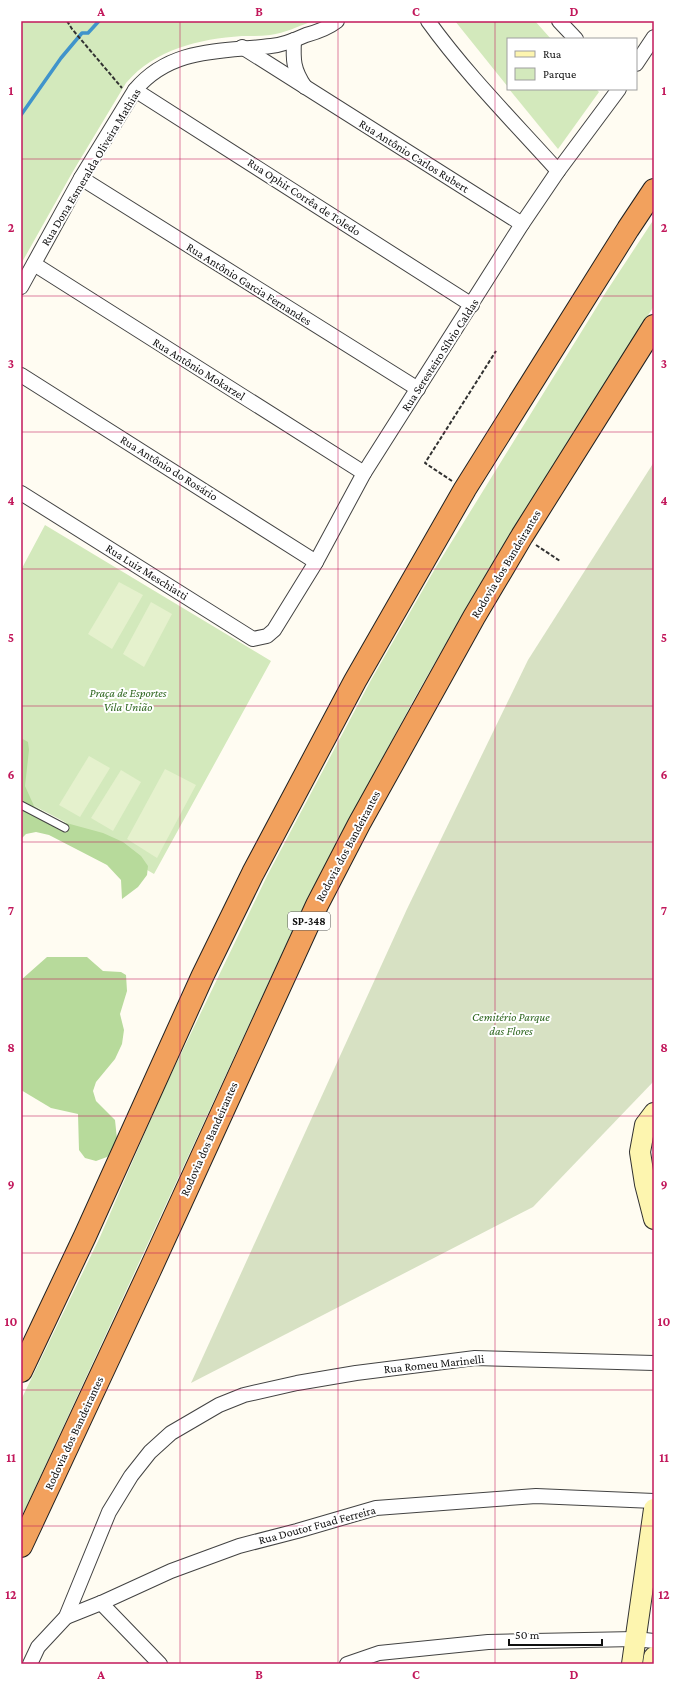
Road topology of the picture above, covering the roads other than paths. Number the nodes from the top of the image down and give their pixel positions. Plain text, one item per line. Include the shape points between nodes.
1 (337, 21) edge
2 (428, 21) edge
3 (559, 21) edge
4 (654, 37) edge
5 (575, 38) edge
6 (294, 40) junction
7 (242, 47) junction
8 (637, 62) edge
9 (306, 89) junction
10 (618, 90) edge
11 (133, 94) junction
12 (558, 171) junction
13 (81, 178) junction
14 (654, 190) edge
15 (522, 224) junction
16 (34, 264) junction
17 (21, 287) edge
18 (472, 305) junction
19 (654, 326) edge
20 (21, 375) edge
21 (418, 389) junction
22 (364, 473) junction
23 (21, 493) edge
24 (316, 562) junction
25 (274, 630) joint
26 (21, 805) edge
27 (65, 828) dead end
28 (654, 1113) edge
29 (654, 1218) edge
30 (654, 1363) edge
31 (21, 1371) edge
32 (654, 1501) edge
33 (654, 1509) edge
34 (21, 1546) edge
35 (101, 1604) junction
36 (66, 1617) junction
37 (645, 1640) edge
38 (654, 1657) edge
39 (30, 1664) edge
40 (160, 1664) edge
41 (347, 1664) edge
42 (632, 1664) edge
43 (653, 1664) edge

1 - 6 street, Rua Dona Esmeralda Oliveira Mathias
2 - 12 street via 481,86
3 - 5 street
4 - 8 street
6 - 7 street, Rua Dona Esmeralda Oliveira Mathias via 272,46
6 - 9 street, Rua Antônio Carlos Rubert via 296,74
7 - 9 street, Rua Antônio Carlos Rubert
7 - 11 street, Rua Dona Esmeralda Oliveira Mathias via 194,54 179,59 145,79
9 - 15 street, Rua Antônio Carlos Rubert
10 - 12 street, Rua Seresteiro Sílvio Caldas
11 - 13 street, Rua Dona Esmeralda Oliveira Mathias
11 - 18 street, Rua Ophir Corrêa de Toledo
12 - 15 street, Rua Seresteiro Sílvio Caldas
13 - 16 street, Rua Dona Esmeralda Oliveira Mathias
13 - 21 street, Rua Antônio Garcia Fernandes
14 - 31 highway via 465,489 355,681 253,873 203,976
15 - 18 street, Rua Seresteiro Sílvio Caldas
16 - 17 street, Rua Dona Esmeralda Oliveira Mathias
16 - 22 street, Rua Antônio Mokarzel
18 - 21 street, Rua Seresteiro Sílvio Caldas
19 - 34 highway, Rodovia dos Bandeirantes / SP-348 via 474,617 316,905
20 - 24 street, Rua Antônio do Rosário
21 - 22 street, Rua Seresteiro Sílvio Caldas
22 - 24 street, Rua Seresteiro Sílvio Caldas
23 - 25 street, Rua Luiz Meschiatti via 253,639 267,636
24 - 25 street, Rua Seresteiro Sílvio Caldas
26 - 27 lane
28 - 29 main road via 644,1125 640,1152
30 - 36 street, Rua Romeu Marinelli via 475,1358 297,1383 244,1395 218,1405 171,1433 150,1452 131,1476 109,1512
32 - 35 street, Rua Doutor Fuad Ferreira via 536,1496 376,1508 239,1546 171,1571
33 - 37 main road
35 - 36 street, Rua Doutor Fuad Ferreira
35 - 40 street
36 - 39 street via 38,1647
37 - 41 street via 488,1642 380,1654
37 - 42 main road
38 - 43 main road

